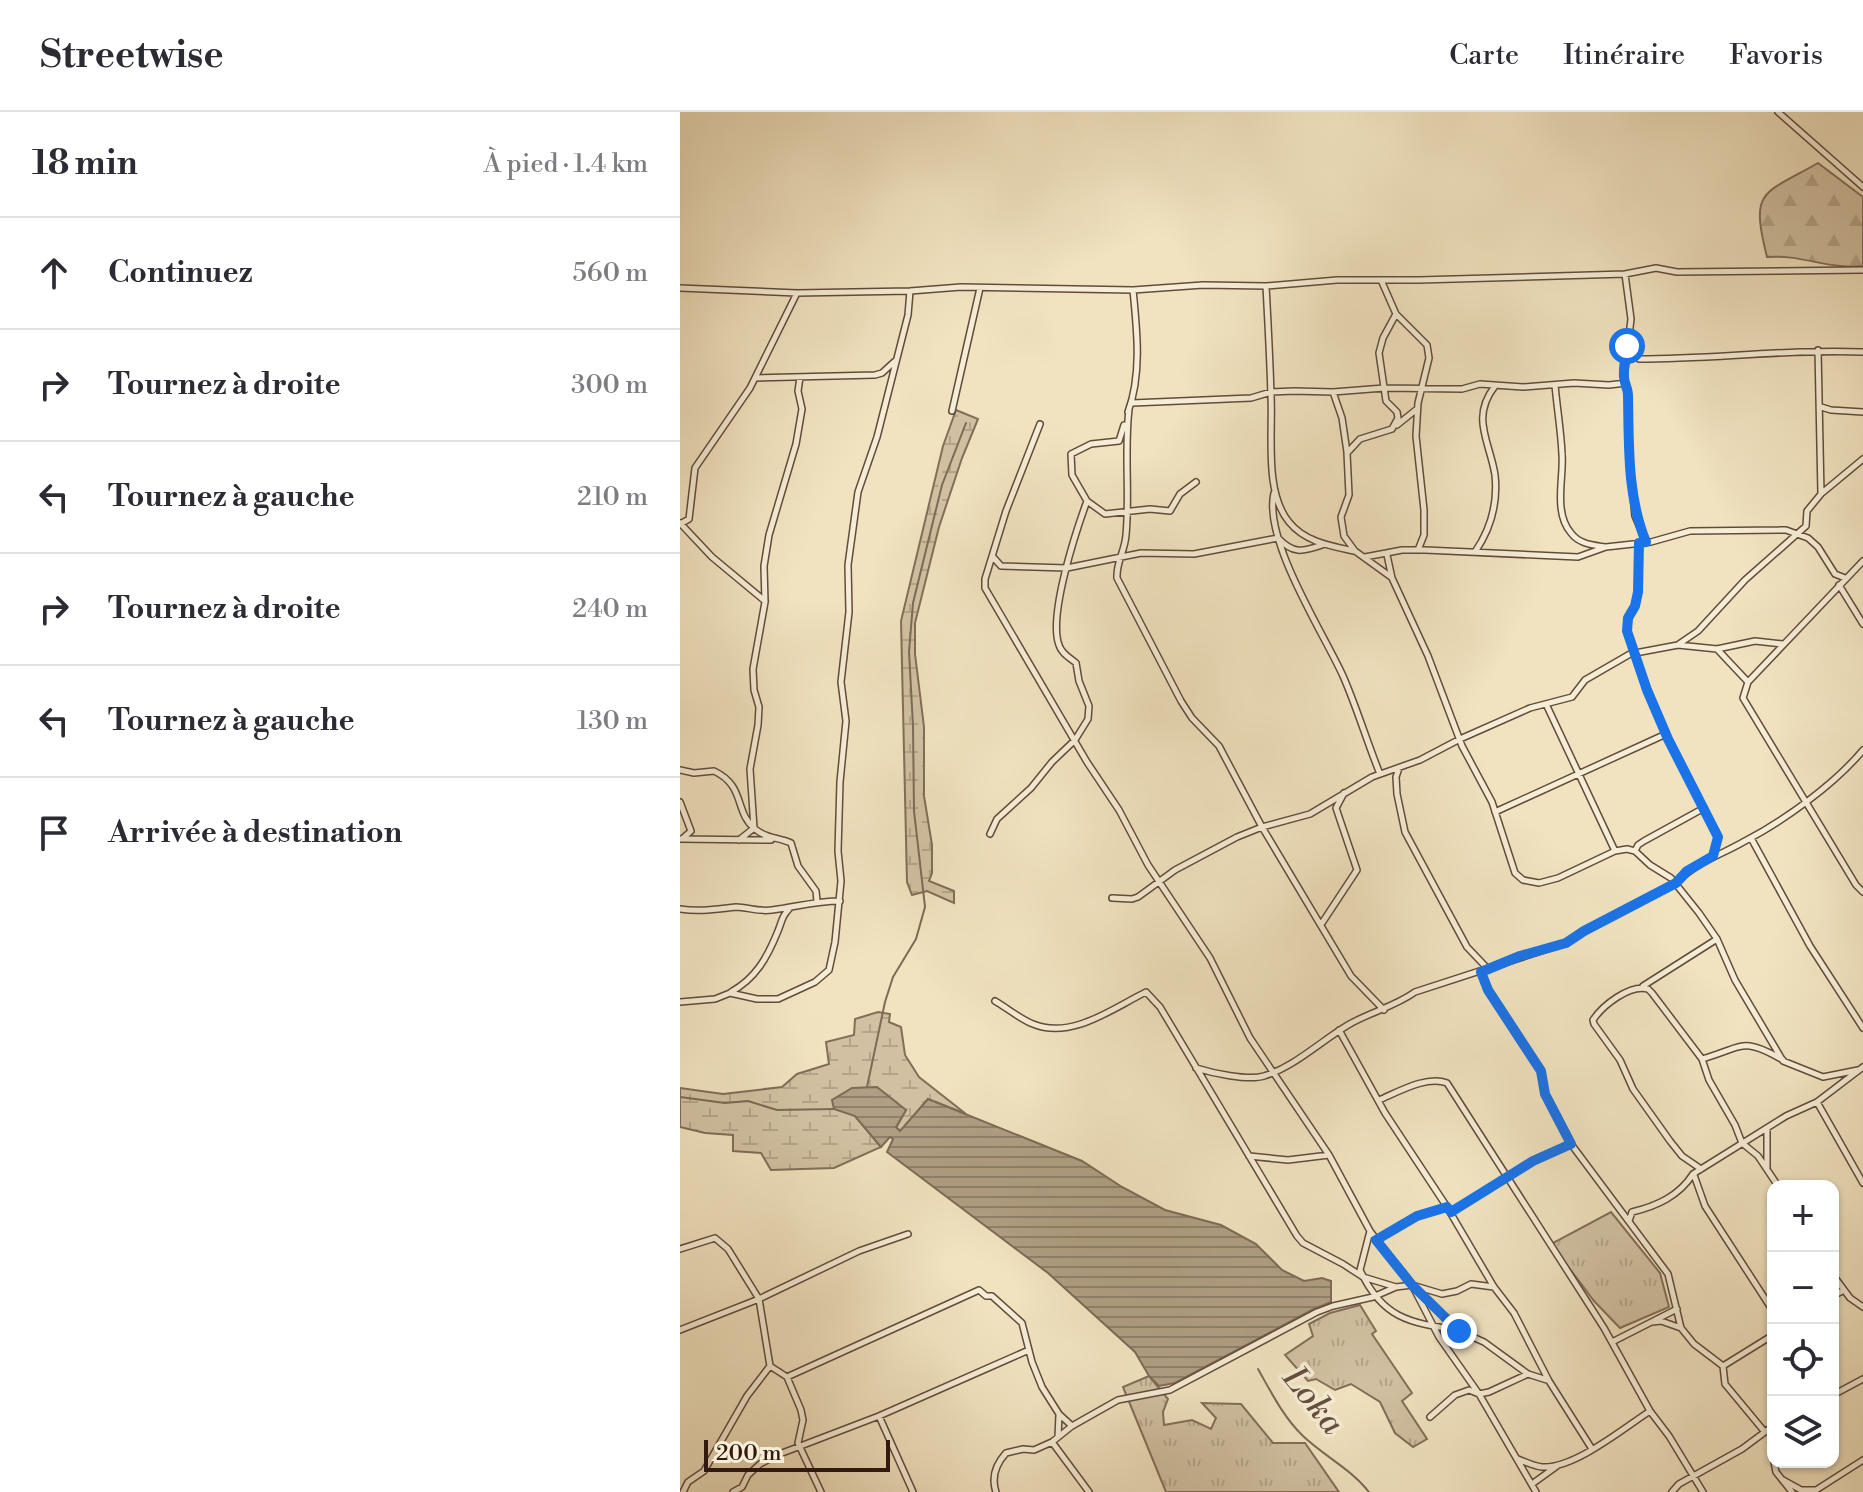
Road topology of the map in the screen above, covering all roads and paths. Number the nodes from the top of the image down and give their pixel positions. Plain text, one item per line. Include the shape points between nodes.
1 (1781, 114) edge
2 (1863, 187) edge
3 (1863, 270) edge
4 (1625, 274) junction
5 (1381, 280) junction
6 (1266, 286) junction
7 (680, 288) edge
8 (980, 288) junction
9 (1133, 290) junction
10 (910, 291) junction
11 (797, 293) junction
12 (1396, 314) junction
13 (1627, 346) junction
14 (1818, 350) junction
15 (1863, 352) edge
16 (895, 362) junction
17 (800, 377) junction
18 (755, 378) junction
19 (1626, 383) junction
20 (1555, 385) junction
21 (1495, 386) junction
22 (1384, 388) junction
23 (1422, 388) junction
24 (1271, 392) junction
25 (1333, 392) junction
26 (1130, 406) junction
27 (1820, 406) junction
28 (1418, 408) junction
29 (952, 411) dead end
30 (1863, 412) edge
31 (1040, 424) dead end
32 (1393, 428) junction
33 (1347, 453) junction
34 (1863, 459) edge
35 (1196, 482) dead end
36 (1275, 489) junction
37 (1821, 494) junction
38 (1087, 501) junction
39 (1127, 513) junction
40 (680, 524) edge
41 (1799, 533) junction
42 (1278, 538) junction
43 (1642, 543) junction
44 (1322, 545) junction
45 (1606, 547) junction
46 (1418, 550) junction
47 (1355, 551) junction
48 (1475, 552) junction
49 (1387, 555) junction
50 (993, 556) junction
51 (1119, 557) junction
52 (1365, 557) junction
53 (1863, 561) edge
54 (1067, 568) junction
55 (1392, 578) junction
56 (1845, 578) junction
57 (1839, 585) junction
58 (765, 602) junction
59 (1863, 624) edge
60 (1783, 644) junction
61 (1678, 645) junction
62 (1717, 649) junction
63 (1634, 653) junction
64 (1748, 682) junction
65 (1546, 704) junction
66 (1666, 734) junction
67 (1460, 739) junction
68 (1075, 740) junction
69 (1863, 750) edge
70 (1400, 767) junction
71 (680, 770) edge
72 (1380, 774) junction
73 (1579, 774) junction
74 (1344, 792) junction
75 (1804, 801) junction
76 (680, 802) edge
77 (1704, 808) junction
78 (1495, 812) junction
79 (1262, 827) junction
80 (754, 828) junction
81 (990, 834) dead end
82 (1751, 838) junction
83 (681, 839) edge
84 (739, 840) junction
85 (776, 840) junction
86 (1615, 851) junction
87 (1635, 851) junction
88 (1713, 856) junction
89 (1161, 882) junction
90 (1676, 883) junction
91 (1863, 892) edge
92 (1112, 898) dead end
93 (817, 901) junction
94 (840, 901) junction
95 (791, 908) junction
96 (680, 909) edge
97 (1322, 923) junction
98 (1717, 939) junction
99 (1488, 969) junction
100 (1481, 972) junction
101 (1643, 987) junction
102 (730, 993) junction
103 (995, 1001) dead end
104 (680, 1002) edge
105 (1384, 1010) junction
106 (1863, 1028) edge
107 (1339, 1030) junction
108 (1702, 1059) junction
109 (1783, 1061) junction
110 (1196, 1068) junction
111 (1860, 1069) edge
112 (1273, 1072) junction
113 (1379, 1100) junction
114 (1817, 1102) junction
115 (1767, 1128) junction
116 (1742, 1143) junction
117 (1571, 1144) junction
118 (1329, 1155) junction
119 (1248, 1156) junction
120 (1767, 1167) junction
121 (1701, 1169) junction
122 (1693, 1174) junction
123 (1506, 1176) junction
124 (1775, 1180) edge
125 (1863, 1183) edge
126 (1449, 1210) junction
127 (1629, 1222) junction
128 (1370, 1231) junction
129 (908, 1234) dead end
130 (1376, 1240) junction
131 (680, 1249) edge
132 (1363, 1277) junction
133 (1839, 1283) edge
134 (1412, 1285) junction
135 (1396, 1287) junction
136 (1494, 1287) junction
137 (1844, 1290) junction
138 (1839, 1293) edge
139 (1373, 1297) junction
140 (759, 1299) junction
141 (1767, 1302) edge
142 (1863, 1307) edge
143 (1677, 1309) junction
144 (1647, 1323) junction
145 (1434, 1327) junction
146 (1681, 1328) junction
147 (680, 1330) edge
148 (1459, 1331) junction
149 (1767, 1339) edge
150 (1612, 1342) junction
151 (1029, 1350) junction
152 (770, 1366) junction
153 (1723, 1366) junction
154 (1528, 1374) junction
155 (787, 1377) junction
156 (1863, 1379) edge
157 (1549, 1381) junction
158 (1839, 1392) edge
159 (1479, 1394) junction
160 (1650, 1411) junction
161 (1059, 1414) junction
162 (879, 1416) junction
163 (1430, 1417) dead end
164 (1072, 1426) junction
165 (1767, 1429) edge
166 (1764, 1431) junction
167 (1055, 1440) junction
168 (800, 1447) junction
169 (1592, 1449) junction
170 (1517, 1459) junction
171 (1863, 1460) edge
172 (1561, 1463) junction
173 (1775, 1468) edge
174 (1693, 1475) junction
175 (1783, 1480) junction
176 (1532, 1484) junction
177 (1814, 1491) edge
178 (683, 1492) edge
179 (733, 1492) edge
180 (821, 1492) edge
181 (913, 1492) edge
182 (996, 1492) edge
183 (1089, 1492) edge
184 (1536, 1492) edge
185 (1672, 1492) edge
186 (1703, 1492) edge
187 (1792, 1492) edge

1 - 2 street
3 - 4 street via 1656,268
4 - 5 street
4 - 13 street via 1631,319
5 - 6 street
5 - 12 street
6 - 9 street
6 - 24 street
7 - 11 street
8 - 9 street
8 - 10 street
8 - 29 street
9 - 26 street via 1136,375
10 - 11 street
10 - 16 street
11 - 18 street
12 - 22 street via 1379,353
12 - 23 street via 1427,345
13 - 14 street via 1639,359
13 - 19 street
14 - 15 street
14 - 27 street
16 - 17 street via 875,375
16 - 94 street via 858,492 848,565 841,682 846,721
17 - 18 street
17 - 58 street via 802,409 769,535
18 - 40 street via 695,468 689,519
19 - 20 street
19 - 43 street via 1633,499
20 - 21 street
20 - 45 street via 1566,525 1580,541
21 - 23 street
21 - 48 street via 1481,418 1495,489 1488,533
22 - 23 street
22 - 25 street
22 - 32 street via 1386,401 1397,412
23 - 28 street
24 - 25 street
24 - 26 street
24 - 36 street
25 - 33 street
26 - 38 street via 1119,441 1091,444 1071,454 1072,475
26 - 39 street
27 - 30 street
27 - 37 street
28 - 32 street
28 - 46 street via 1424,535
31 - 50 street
32 - 33 street via 1360,439
33 - 47 street via 1349,495 1341,517 1344,536
34 - 37 street
35 - 39 street via 1170,511
36 - 42 street
36 - 44 street via 1288,521
37 - 41 street
38 - 39 street via 1105,514
38 - 54 street
39 - 51 street
40 - 58 street
41 - 43 street via 1690,531
41 - 56 street via 1818,547 1835,574
41 - 61 street
42 - 44 street via 1287,548 1306,551
42 - 51 street via 1194,554
42 - 72 street via 1342,674
43 - 45 street
43 - 63 street via 1638,592 1627,631
44 - 47 street
45 - 48 street via 1578,557
46 - 48 street
46 - 49 street
47 - 52 street
49 - 52 street
49 - 55 street
50 - 54 street via 1001,566
50 - 68 street via 985,588
51 - 54 street
51 - 79 street via 1117,578 1181,701 1219,746
52 - 55 street
53 - 56 street
54 - 68 street via 1058,644 1076,663 1089,706 1088,719
55 - 67 street
56 - 57 street
57 - 59 street
57 - 60 street
58 - 80 street via 753,669 759,707 750,769
60 - 62 street via 1755,641
60 - 64 street
61 - 62 street
61 - 63 street
62 - 64 street
63 - 65 street via 1591,675 1572,697
63 - 66 street
64 - 75 street via 1744,704
65 - 67 street
65 - 73 street
66 - 73 street
66 - 77 street
67 - 70 street
67 - 78 street
68 - 81 street via 997,819
68 - 89 street
69 - 75 street via 1831,783
70 - 72 street
70 - 99 street via 1396,786 1405,832 1467,947
71 - 80 street via 722,775
72 - 74 street
73 - 78 street
73 - 86 street
74 - 79 street via 1310,814
74 - 97 street via 1336,808 1357,870
75 - 82 street
75 - 91 street
76 - 83 street via 691,831
77 - 87 street
77 - 88 street via 1718,837
78 - 86 street via 1515,873 1523,880 1558,878
79 - 89 street
79 - 97 street
80 - 84 street
80 - 85 street
82 - 88 street
82 - 106 street via 1810,946
83 - 84 street
84 - 85 street
85 - 93 street via 791,843
86 - 87 street
87 - 90 street
88 - 90 street
89 - 92 street via 1132,899
89 - 112 street
90 - 98 street
90 - 99 street via 1566,943
93 - 94 street
93 - 95 street
94 - 102 street via 829,970 823,977 778,999
95 - 96 street
95 - 102 street via 782,916 762,965
97 - 105 street via 1351,976
98 - 101 street
98 - 109 street
99 - 100 street
100 - 105 street via 1427,987
100 - 117 street via 1541,1071 1545,1094
101 - 108 street
101 - 121 street via 1606,1006 1594,1024 1670,1141
102 - 104 street
103 - 110 street via 1033,1024 1061,1028 1098,1018 1146,992
105 - 107 street
107 - 112 street
107 - 113 street
108 - 109 street via 1748,1045
108 - 116 street
109 - 111 street via 1823,1077
110 - 112 street via 1253,1078
110 - 119 street
111 - 114 street
112 - 118 street
113 - 123 street via 1439,1080 1447,1083
113 - 126 street
114 - 115 street
114 - 125 street
115 - 116 street
115 - 120 street
116 - 120 street
116 - 121 street
117 - 123 street
117 - 127 street
118 - 119 street via 1288,1160
118 - 128 street
119 - 132 street via 1303,1243
120 - 124 street
121 - 122 street
122 - 127 street via 1684,1188 1665,1200 1632,1212
122 - 141 street via 1705,1206
123 - 126 street
123 - 150 street
126 - 130 street via 1417,1216
126 - 136 street
127 - 143 street via 1668,1274
128 - 130 street
128 - 132 street via 1360,1264
129 - 140 street via 859,1251
130 - 134 street
131 - 140 street via 715,1238 728,1249
132 - 135 street
132 - 139 street
133 - 137 street
134 - 135 street
134 - 136 street via 1442,1294 1471,1284
134 - 145 street
134 - 148 street
135 - 139 street
136 - 157 street via 1514,1313
137 - 138 street
137 - 142 street
139 - 145 street via 1399,1316
139 - 164 street via 1317,1312 1170,1390 1118,1400
140 - 147 street
140 - 152 street
143 - 144 street
143 - 146 street
144 - 146 street via 1661,1321
144 - 150 street
145 - 148 street
145 - 159 street
146 - 153 street
148 - 154 street
149 - 153 street
150 - 160 street
151 - 155 street via 1022,1323 979,1290
151 - 161 street
151 - 162 street
152 - 155 street
152 - 178 street via 704,1471
153 - 166 street via 1725,1384
154 - 157 street
154 - 159 street
155 - 168 street via 803,1414
156 - 158 street
157 - 169 street
159 - 163 street via 1469,1390 1455,1395
159 - 170 street
160 - 169 street
160 - 174 street
161 - 164 street
161 - 167 street
162 - 168 street
162 - 181 street
164 - 167 street
165 - 166 street
166 - 174 street via 1735,1454
167 - 182 street via 1034,1450 1006,1453 995,1470
167 - 183 street
168 - 179 street via 760,1464
168 - 180 street
169 - 172 street
170 - 172 street via 1539,1467
170 - 176 street
171 - 177 street
172 - 176 street
173 - 175 street
174 - 185 street
174 - 186 street
175 - 177 street
175 - 187 street
176 - 184 street

